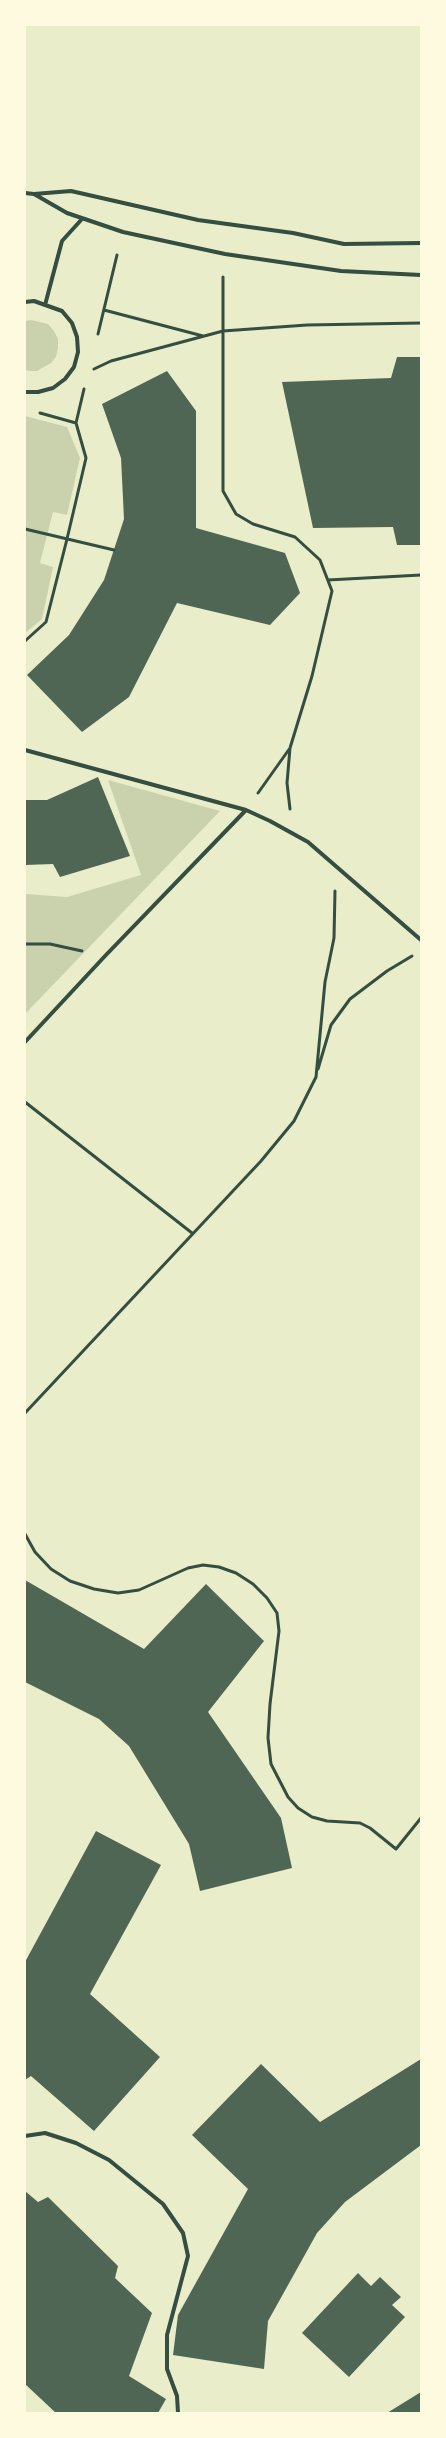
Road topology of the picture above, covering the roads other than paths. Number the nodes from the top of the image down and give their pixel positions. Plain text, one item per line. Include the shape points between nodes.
1 (25, 193) edge
2 (34, 194) junction
3 (82, 219) junction
4 (421, 243) edge
5 (421, 275) edge
6 (25, 302) edge
7 (45, 305) junction
8 (25, 392) edge
9 (25, 750) edge
10 (246, 810) junction
11 (421, 940) edge
12 (25, 1042) edge
13 (25, 2136) edge
14 (178, 2413) edge

1 - 2 lane
2 - 3 lane
2 - 4 lane via 71,191 198,220 293,233 344,244
3 - 5 lane via 123,232 225,254 341,271
3 - 7 lane via 62,241
6 - 7 lane
7 - 8 lane via 62,311 72,323 78,352 74,367 65,379 53,388
9 - 10 lane
10 - 11 lane via 308,842
10 - 12 lane
13 - 14 lane via 45,2133 76,2143 109,2160 163,2204 183,2233 188,2256 167,2335 167,2369 177,2396

